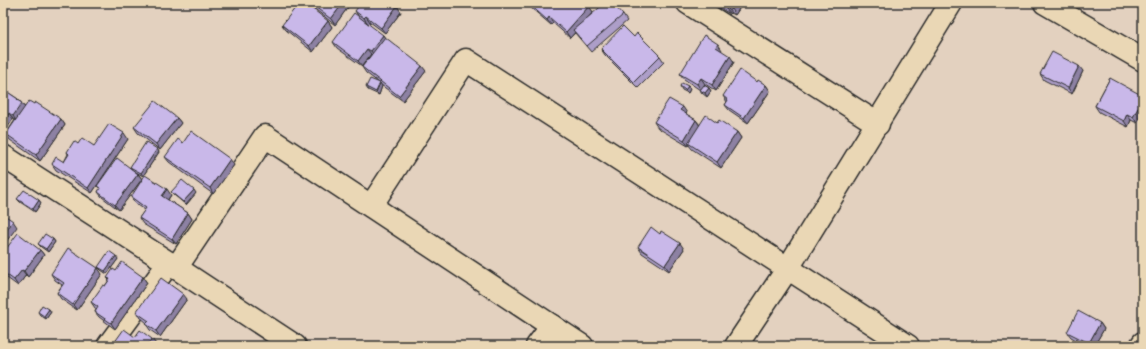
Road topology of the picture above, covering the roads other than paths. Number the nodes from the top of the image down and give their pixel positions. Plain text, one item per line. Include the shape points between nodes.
1 (688, 3) edge
2 (951, 3) edge
3 (1045, 3) edge
4 (1143, 60) edge
5 (878, 124) junction
6 (3, 156) edge
7 (371, 206) junction
8 (173, 265) junction
9 (788, 268) junction
10 (552, 326) junction
11 (1143, 343) edge
12 (108, 346) edge
13 (295, 346) edge
14 (537, 346) edge
15 (582, 346) edge
16 (736, 346) edge
17 (908, 346) edge
18 (1141, 346) edge

1 - 5 street
2 - 5 street
3 - 4 street
5 - 9 street
6 - 8 street
7 - 8 street via 265,136
7 - 9 street via 466,60
7 - 10 street
8 - 12 street
8 - 13 street
9 - 16 street
9 - 17 street
10 - 14 street
10 - 15 street
11 - 18 street

